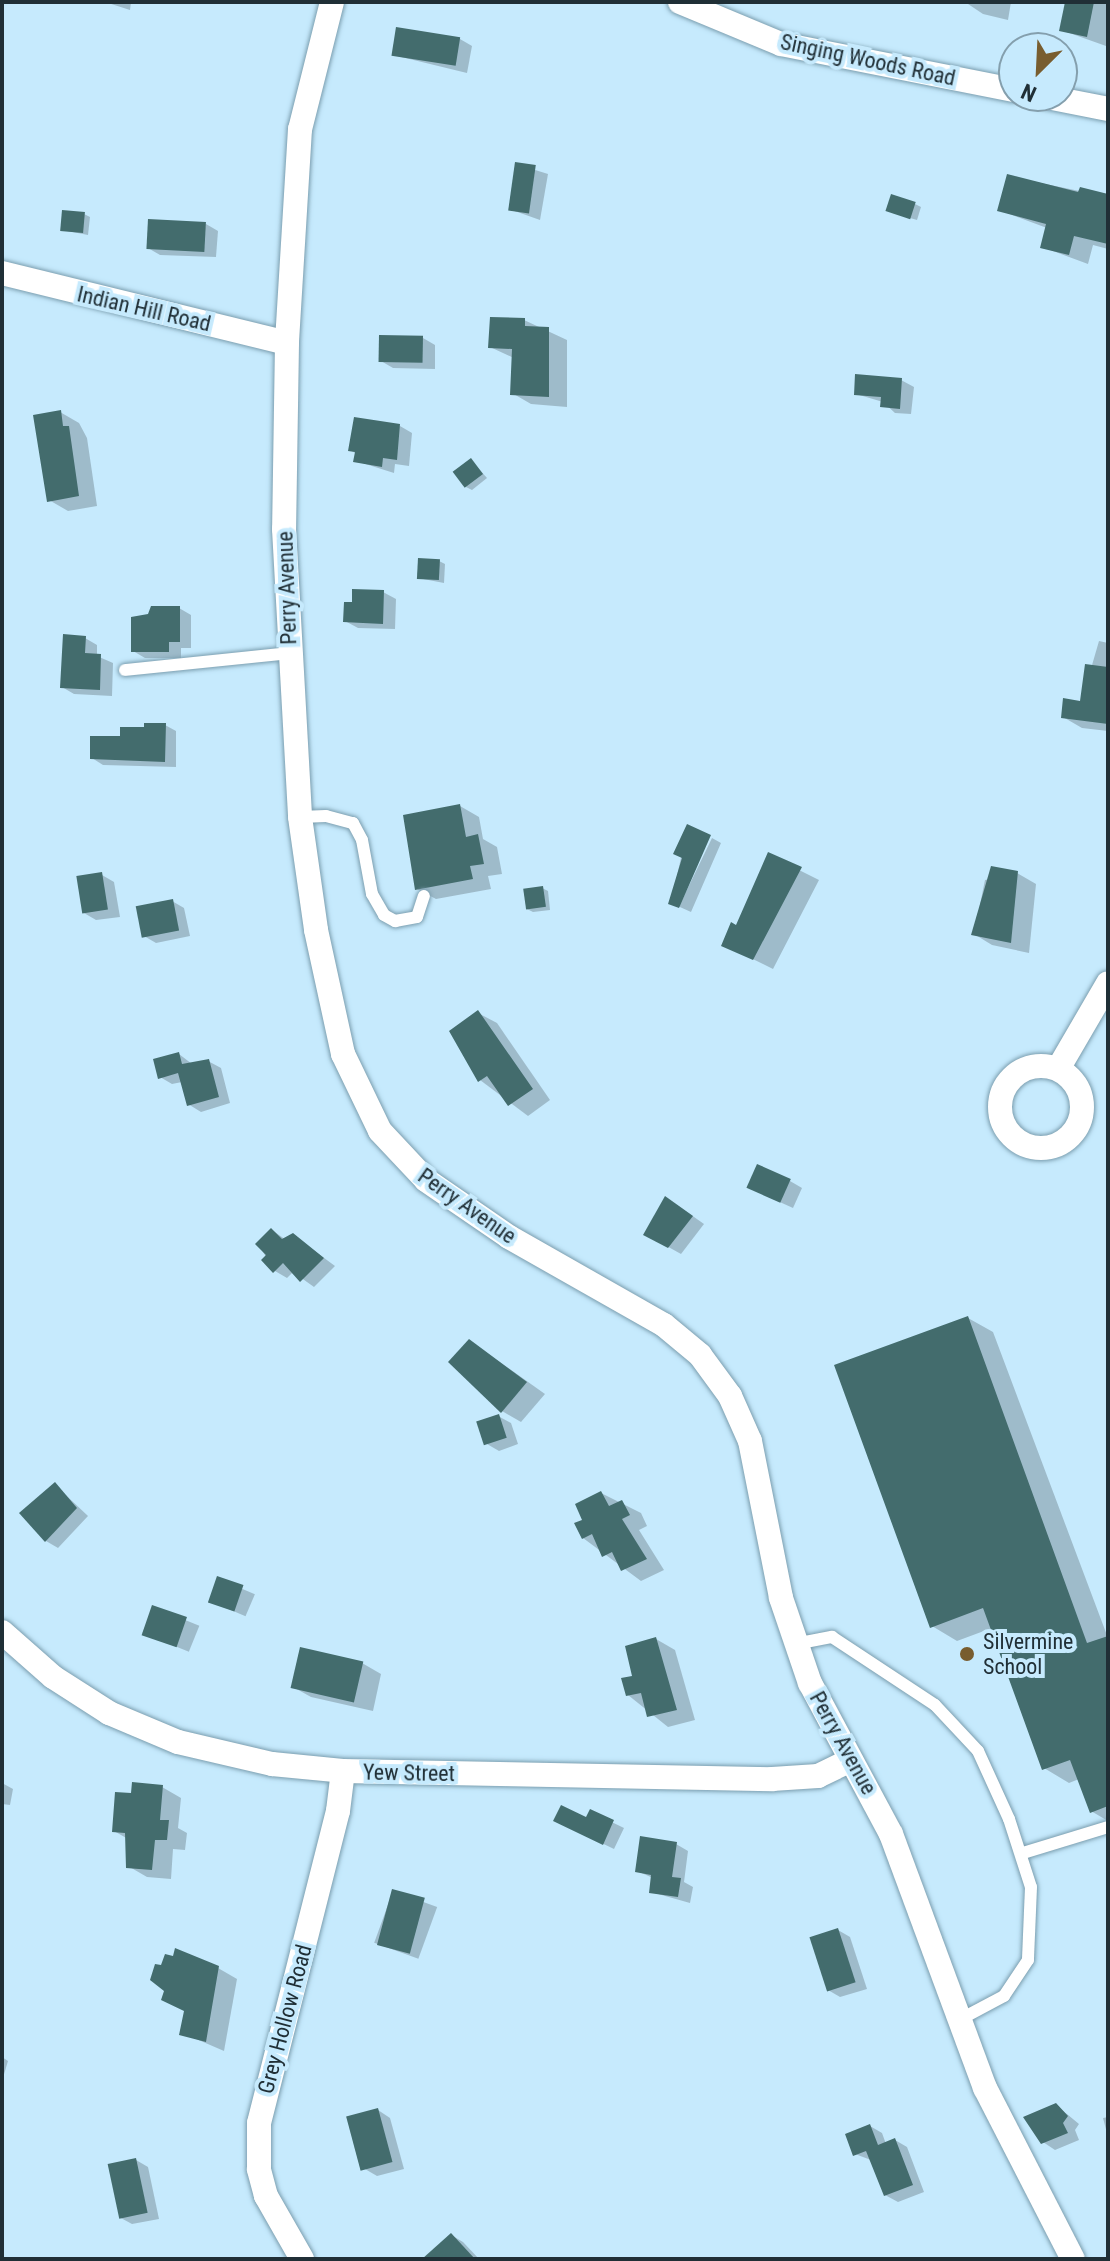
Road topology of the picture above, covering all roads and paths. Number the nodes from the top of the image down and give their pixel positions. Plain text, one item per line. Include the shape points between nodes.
1 (332, 2) edge
2 (680, 2) edge
3 (998, 87) edge
4 (1078, 103) edge
5 (1108, 109) edge
6 (4, 275) edge
7 (287, 343) junction
8 (289, 653) junction
9 (125, 670) dead end
10 (300, 817) junction
11 (424, 896) dead end
12 (1108, 983) edge
13 (1058, 1069) dead end
14 (2, 1632) edge
15 (795, 1644) junction
16 (849, 1761) junction
17 (343, 1771) junction
18 (1108, 1827) edge
19 (1023, 1853) junction
20 (957, 2021) junction
21 (302, 2259) edge
22 (1073, 2259) edge

1 - 7 street, Perry Avenue via 300,129
2 - 3 street, Singing Woods Road via 781,44
4 - 5 street
6 - 7 street, Indian Hill Road
7 - 8 street, Perry Avenue
8 - 9 lane
8 - 10 street, Perry Avenue
10 - 11 lane via 353,823 362,840 372,894 384,915 395,921 417,917
10 - 15 street, Perry Avenue via 333,1020 352,1080 372,1119 403,1159 456,1203 664,1325 711,1368 738,1410 750,1441 775,1574
12 - 13 street
14 - 17 street, Yew Street via 68,1688 154,1733 237,1757
15 - 16 street, Perry Avenue
15 - 19 lane via 832,1637 935,1705 978,1751
16 - 17 street, Yew Street via 818,1776 772,1779
16 - 20 street, Perry Avenue via 891,1834
17 - 21 street, Grey Hollow Road via 338,1811 259,2123 259,2169 266,2196
18 - 19 lane
19 - 20 lane via 1033,1912 1028,1960 1004,1996
20 - 22 street, Perry Avenue via 1023,2168

